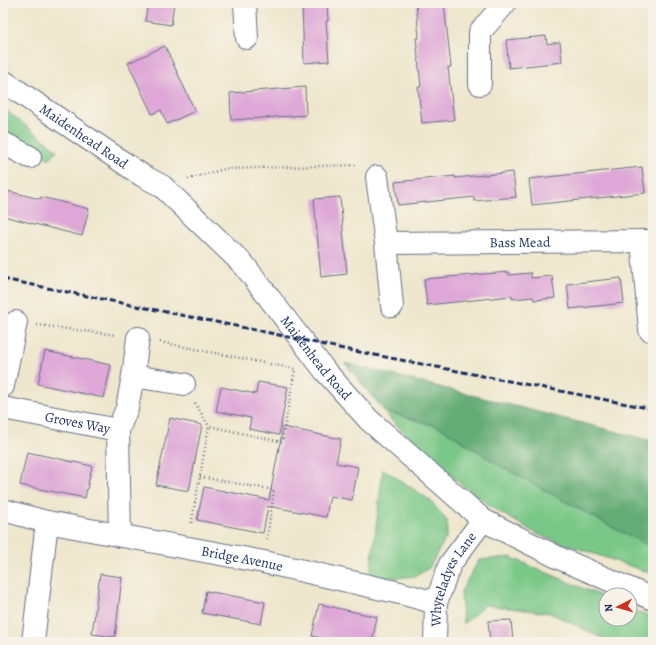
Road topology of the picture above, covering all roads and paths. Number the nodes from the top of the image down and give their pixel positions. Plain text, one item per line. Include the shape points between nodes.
1 (245, 3) edge
2 (505, 3) edge
3 (247, 38) dead end
4 (3, 81) edge
5 (480, 84) dead end
6 (4, 147) edge
7 (30, 157) dead end
8 (377, 177) joint
9 (162, 186) junction
10 (648, 241) edge
11 (386, 243) junction
12 (392, 306) dead end
13 (16, 322) dead end
14 (650, 330) dead end
15 (138, 338) dead end
16 (133, 376) junction
17 (184, 384) dead end
18 (3, 386) edge
19 (3, 408) edge
20 (118, 430) junction
21 (200, 477) dead end
22 (3, 510) edge
23 (483, 520) junction
24 (47, 522) junction
25 (120, 536) junction
26 (264, 562) junction
27 (653, 599) edge
28 (436, 603) junction
29 (33, 642) edge
30 (435, 642) edge

1 - 3 street
2 - 5 street via 480,32
4 - 9 street, Maidenhead Road via 143,176
6 - 7 street
8 - 9 path via 355,165 224,169
8 - 11 street
9 - 23 street, Maidenhead Road via 244,264 326,372 369,420
10 - 11 street, Bass Mead
10 - 14 street
11 - 12 street
13 - 18 street
15 - 16 street
16 - 17 street
16 - 20 street via 127,408
19 - 20 street, Groves Way
20 - 25 street, Groves Way
21 - 26 path via 274,490
22 - 24 street, Bridge Avenue
23 - 27 street, Maidenhead Road via 559,558
23 - 28 street, Whyteladyes Lane via 450,564
24 - 25 street, Bridge Avenue
24 - 29 street
25 - 26 street, Bridge Avenue
26 - 28 street, Bridge Avenue
28 - 30 street, Whyteladyes Lane

